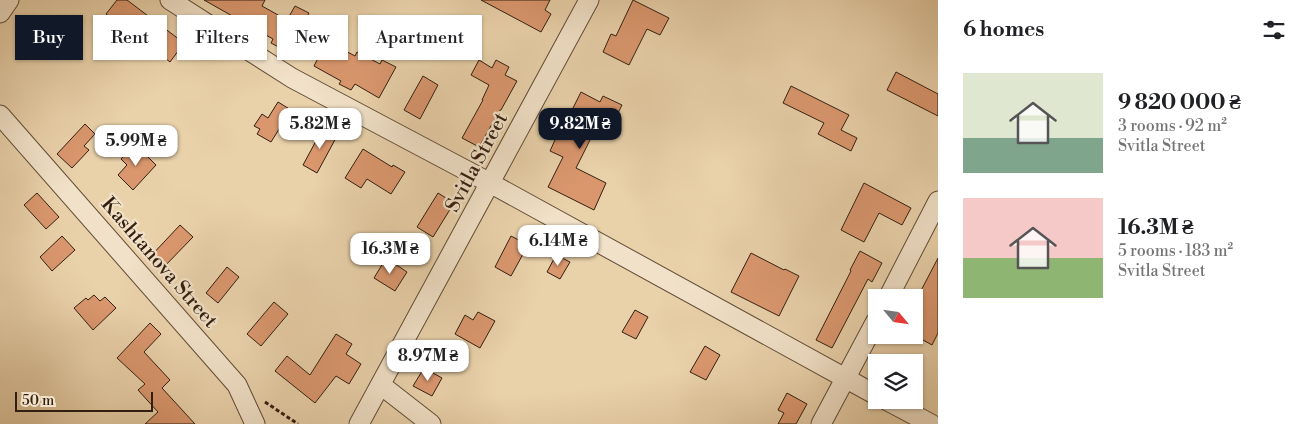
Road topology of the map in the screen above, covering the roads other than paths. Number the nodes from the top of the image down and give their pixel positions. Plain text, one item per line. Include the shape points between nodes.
1 (9, 0) edge
2 (170, 0) edge
3 (589, 0) edge
4 (0, 13) edge
5 (0, 115) edge
6 (490, 183) junction
7 (938, 201) edge
8 (893, 289) edge
9 (868, 336) edge
10 (846, 379) junction
11 (380, 385) junction
12 (868, 391) edge
13 (903, 409) edge
14 (255, 424) edge
15 (359, 424) edge
16 (431, 424) edge
17 (822, 424) edge
18 (931, 424) edge

1 - 4 street
2 - 6 street via 292,78
3 - 6 street, Svitla Street
5 - 14 street, Kashtanova Street via 238,385
6 - 10 street
6 - 11 street, Svitla Street
7 - 8 street
9 - 10 street
10 - 12 street
10 - 17 street
11 - 15 street, Svitla Street
11 - 16 street
13 - 18 street

